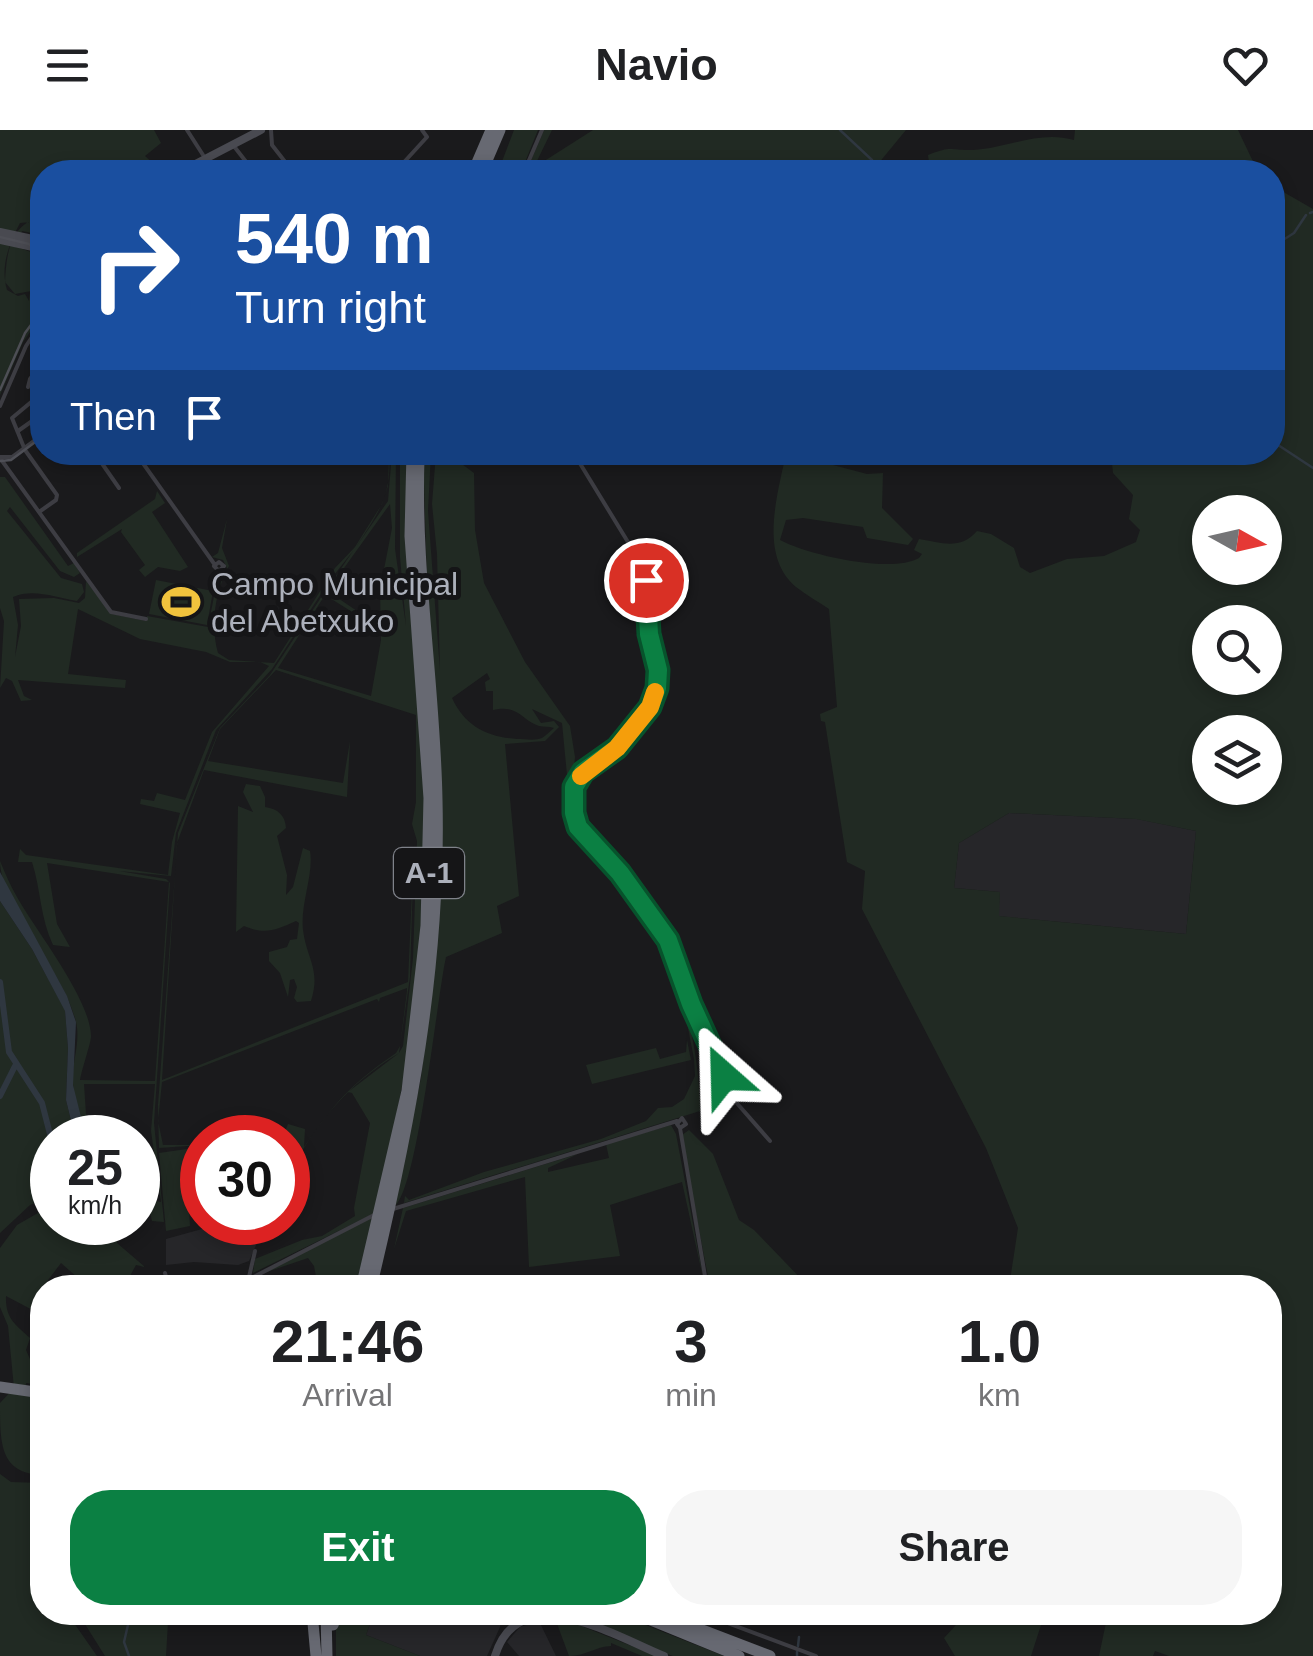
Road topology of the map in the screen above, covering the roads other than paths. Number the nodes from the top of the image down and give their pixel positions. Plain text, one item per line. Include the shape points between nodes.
1 (187, 130) edge
2 (260, 130) edge
3 (271, 130) edge
4 (422, 130) edge
5 (492, 130) edge
6 (500, 130) edge
7 (542, 130) edge
8 (270, 138) junction
9 (233, 145) junction
10 (203, 155) dead end
11 (209, 160) edge
12 (245, 160) edge
13 (283, 160) edge
14 (406, 160) edge
15 (478, 160) edge
16 (487, 160) edge
17 (529, 160) edge
18 (0, 232) edge
19 (0, 240) edge
20 (24, 241) junction
21 (30, 241) edge
22 (30, 244) edge
23 (30, 340) edge
24 (30, 379) edge
25 (28, 387) dead end
26 (30, 402) edge
27 (0, 406) edge
28 (30, 423) edge
29 (18, 432) junction
30 (30, 444) edge
31 (24, 448) junction
32 (30, 456) edge
33 (0, 457) edge
34 (12, 457) junction
35 (36, 465) edge
36 (103, 465) edge
37 (144, 465) edge
38 (412, 465) edge
39 (420, 465) edge
40 (581, 465) edge
41 (9, 470) junction
42 (119, 488) dead end
43 (39, 512) junction
44 (215, 564) dead end
45 (146, 619) dead end
46 (770, 1142) dead end
47 (394, 1209) dead end
48 (376, 1214) dead end
49 (255, 1251) dead end
50 (249, 1275) edge
51 (253, 1275) edge
52 (368, 1275) edge
53 (371, 1275) edge
54 (705, 1275) edge
55 (0, 1385) edge
56 (30, 1389) edge
57 (316, 1625) edge
58 (332, 1625) edge
59 (511, 1625) edge
60 (586, 1625) edge
61 (663, 1625) edge
62 (689, 1625) edge
63 (732, 1625) edge
64 (317, 1656) edge
65 (330, 1656) edge
66 (496, 1656) edge
67 (664, 1656) edge
68 (739, 1656) edge
69 (770, 1656) edge
70 (816, 1656) edge

1 - 10 street
2 - 8 street
2 - 9 street
3 - 8 street
4 - 14 street via 427,137
5 - 15 highway
6 - 16 highway
7 - 17 street
8 - 13 street
9 - 11 street
9 - 12 street
18 - 20 street
19 - 20 street
20 - 21 street
20 - 22 street
23 - 27 street
24 - 25 street
26 - 29 street via 13,415
28 - 29 street
29 - 31 street
30 - 31 street
31 - 32 street
31 - 34 street
33 - 34 street
33 - 41 street
34 - 41 street
35 - 43 street via 57,494
36 - 42 street
37 - 44 street
38 - 52 highway, A-1 via 410,536 429,798 426,926 406,1091
39 - 53 highway, A-1 via 437,798 434,930 415,1091
40 - 46 street via 642,564 658,670 650,707 574,787 574,813 578,827 623,872 671,948 735,1101
41 - 43 street
43 - 45 street via 111,612
47 - 54 street via 679,1125
48 - 51 street
49 - 50 street
55 - 56 highway
57 - 64 highway
58 - 65 highway
59 - 66 street
60 - 67 street
61 - 68 highway
62 - 69 highway
63 - 70 street

